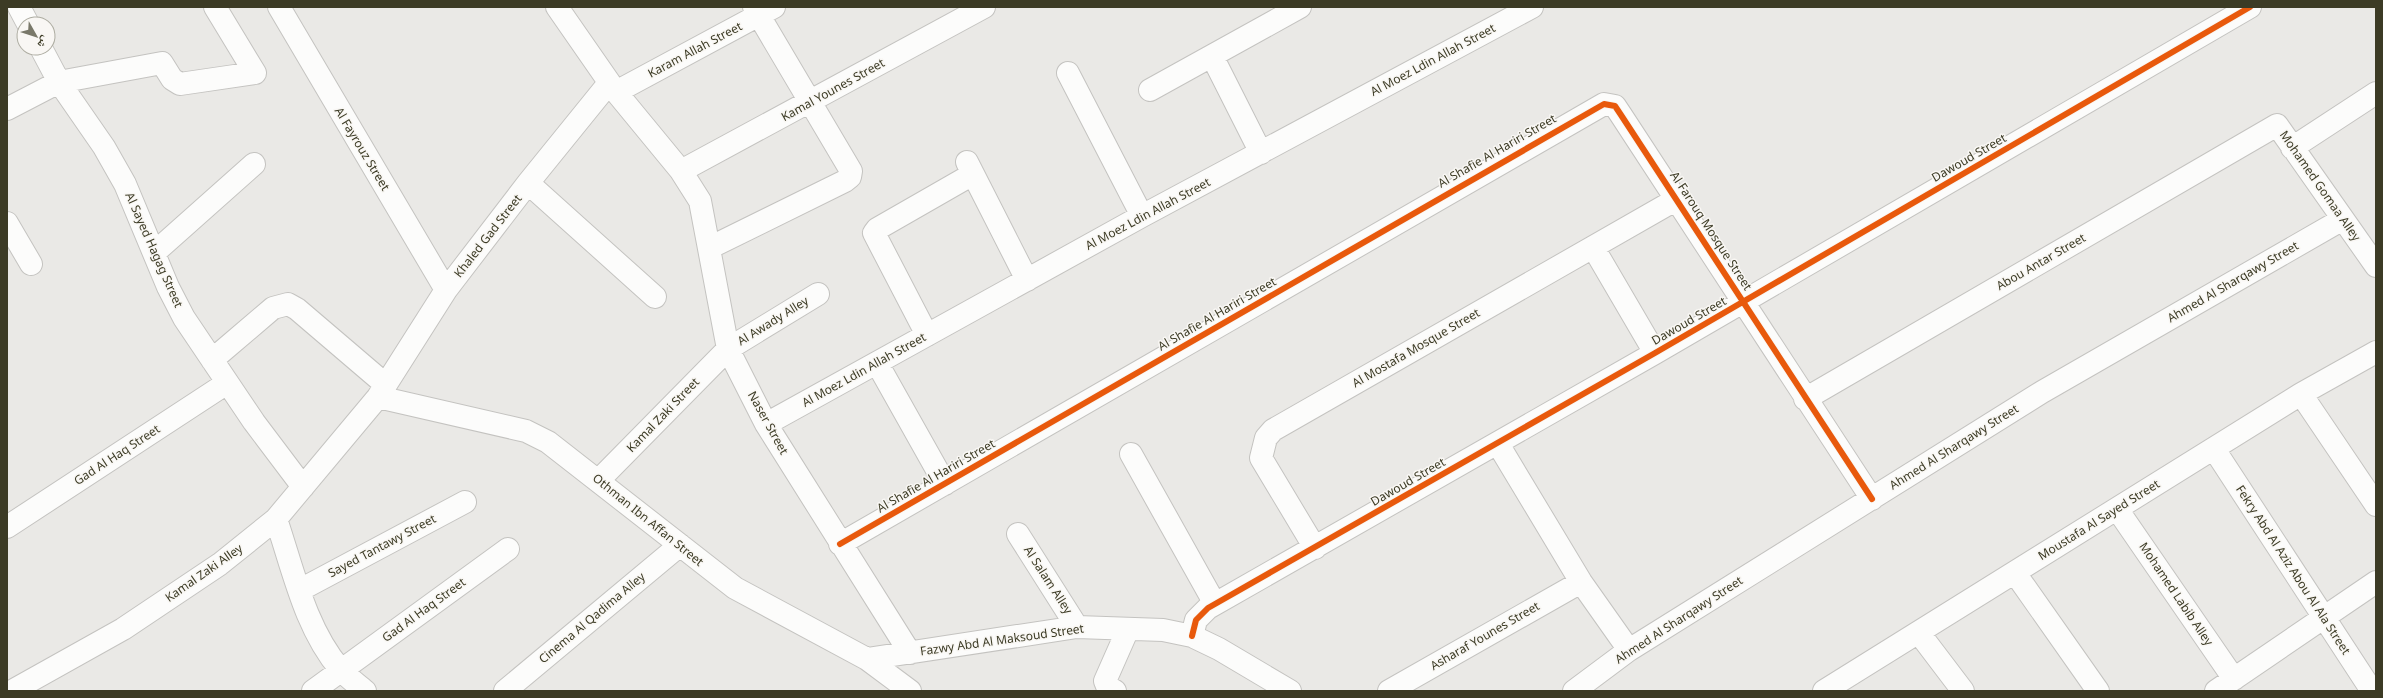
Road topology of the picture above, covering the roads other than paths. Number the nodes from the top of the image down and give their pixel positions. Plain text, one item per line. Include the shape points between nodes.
1 (19, 7) edge
2 (215, 7) edge
3 (279, 7) edge
4 (557, 7) edge
5 (984, 7) edge
6 (1300, 7) edge
7 (1532, 7) edge
8 (2250, 7) edge
9 (762, 10) edge
10 (24, 16) edge
11 (45, 56) edge
12 (1212, 56) junction
13 (1068, 73) dead end
14 (59, 82) junction
15 (613, 88) junction
16 (1150, 90) dead end
17 (2376, 93) edge
18 (811, 102) junction
19 (1604, 104) joint
20 (7, 109) edge
21 (2277, 125) joint
22 (2292, 148) junction
23 (1261, 153) junction
24 (254, 164) dead end
25 (681, 171) junction
26 (528, 183) junction
27 (1677, 199) junction
28 (1142, 216) junction
29 (2343, 219) junction
30 (7, 223) edge
31 (1593, 247) junction
32 (709, 248) junction
33 (154, 253) junction
34 (31, 264) dead end
35 (2376, 266) edge
36 (1027, 280) junction
37 (446, 290) junction
38 (818, 294) dead end
39 (655, 297) dead end
40 (1743, 302) junction
41 (927, 335) junction
42 (728, 349) junction
43 (2376, 352) edge
44 (1656, 353) junction
45 (212, 360) junction
46 (877, 363) junction
47 (227, 383) junction
48 (382, 391) junction
49 (2301, 394) junction
50 (1805, 399) junction
51 (766, 424) junction
52 (1498, 444) junction
53 (2214, 449) junction
54 (1131, 454) dead end
55 (599, 480) junction
56 (945, 484) junction
57 (303, 487) junction
58 (1872, 498) junction
59 (465, 502) dead end
60 (2376, 505) edge
61 (2117, 509) junction
62 (276, 519) junction
63 (7, 527) edge
64 (1018, 534) dead end
65 (840, 544) junction
66 (680, 545) junction
67 (1315, 548) junction
68 (508, 549) dead end
69 (2015, 573) junction
70 (1581, 582) junction
71 (2376, 582) edge
72 (300, 590) junction
73 (1215, 604) junction
74 (2323, 616) junction
75 (1077, 627) junction
76 (1128, 629) junction
77 (1919, 633) junction
78 (1192, 636) junction
79 (1629, 650) junction
80 (910, 653) junction
81 (867, 659) junction
82 (340, 670) junction
83 (2225, 685) edge
84 (903, 689) edge
85 (12, 691) edge
86 (313, 691) edge
87 (365, 691) edge
88 (505, 691) edge
89 (1115, 691) edge
90 (1290, 691) edge
91 (1389, 691) edge
92 (1574, 691) edge
93 (1824, 691) edge
94 (1963, 691) edge
95 (2098, 691) edge
96 (2372, 691) edge

1 - 10 street
2 - 14 street via 255,73 180,84 172,79 162,63
3 - 37 street, Al Fayrouz Street
4 - 15 street, Naser Street
5 - 18 street, Kamal Younes Street
6 - 12 street
7 - 23 street, Al Moez Ldin Allah Street
8 - 40 street, Dawoud Street
9 - 15 street, Karam Allah Street
9 - 18 street
11 - 14 street, Al Sayed Hagag Street
12 - 16 street
12 - 23 street
13 - 28 street
14 - 20 street
14 - 33 street, Al Sayed Hagag Street via 108,153 125,184
15 - 25 street, Naser Street
15 - 26 street, Khaled Gad Street
17 - 22 street
18 - 25 street, Kamal Younes Street
18 - 32 street via 851,171 850,177
19 - 27 street, Al Farouq Mosque Street via 1615,106
19 - 56 street, Al Shafie Al Hariri Street
21 - 22 street, Mohamed Gomaa Alley
21 - 50 street, Abou Antar Street
22 - 29 street, Mohamed Gomaa Alley
23 - 28 street, Al Moez Ldin Allah Street
24 - 33 street
25 - 32 street, Naser Street via 700,201
26 - 37 street, Khaled Gad Street
26 - 39 street
27 - 31 street, Al Mostafa Mosque Street
27 - 40 street, Al Farouq Mosque Street
28 - 36 street, Al Moez Ldin Allah Street
29 - 35 street, Mohamed Gomaa Alley
29 - 58 street, Ahmed Al Sharqawy Street via 2042,392
30 - 34 street
31 - 44 street
31 - 67 street, Al Mostafa Mosque Street via 1273,430 1266,438 1261,458
32 - 42 street, Naser Street
33 - 45 street, Al Sayed Hagag Street via 184,318
36 - 41 street, Al Moez Ldin Allah Street
36 - 41 street via 970,168 874,233
37 - 48 street, Khaled Gad Street
38 - 42 street, Al Awady Alley
40 - 44 street, Dawoud Street
40 - 50 street, Al Farouq Mosque Street
41 - 46 street, Al Moez Ldin Allah Street
42 - 51 street, Naser Street
42 - 55 street, Kamal Zaki Street
43 - 49 street, Moustafa Al Sayed Street
44 - 52 street, Dawoud Street
45 - 47 street, Al Sayed Hagag Street
45 - 48 street via 273,308 288,304 297,309
46 - 51 street, Al Moez Ldin Allah Street
46 - 56 street
47 - 57 street, Al Sayed Hagag Street
47 - 63 street, Gad Al Haq Street
48 - 55 street, Othman Ibn Affan Street via 526,431 548,442
48 - 57 street, Kamal Zaki Alley
49 - 53 street, Moustafa Al Sayed Street
49 - 60 street
50 - 58 street, Al Farouq Mosque Street
51 - 65 street, Naser Street
52 - 67 street, Dawoud Street
52 - 70 street
53 - 61 street, Moustafa Al Sayed Street
53 - 74 street, Fekry Abd Al Aziz Abou Al Ala Street
54 - 73 street
55 - 66 street, Othman Ibn Affan Street
56 - 65 street, Al Shafie Al Hariri Street
57 - 62 street, Kamal Zaki Alley
58 - 79 street, Ahmed Al Sharqawy Street
59 - 72 street, Sayed Tantawy Street
61 - 69 street, Moustafa Al Sayed Street
61 - 83 street, Mohamed Labib Alley
62 - 72 street
62 - 85 street, Kamal Zaki Alley via 220,564 129,625
64 - 75 street, Al Salam Alley
65 - 80 street, Naser Street
66 - 81 street, Othman Ibn Affan Street via 735,588
66 - 88 street, Cinema Al Qadima Alley
67 - 73 street, Dawoud Street
68 - 82 street, Gad Al Haq Street
69 - 77 street, Moustafa Al Sayed Street
69 - 95 street
70 - 79 street
70 - 91 street, Asharaf Younes Street
71 - 74 street
72 - 82 street via 307,612 325,649
73 - 78 street, Dawoud Street via 1201,613 1196,620
74 - 83 street
74 - 96 street, Fekry Abd Al Aziz Abou Al Ala Street
75 - 76 street, Fazwy Abd Al Maksoud Street
75 - 80 street, Fazwy Abd Al Maksoud Street
76 - 78 street, Fazwy Abd Al Maksoud Street via 1163,630
76 - 89 street via 1106,676 1107,686
77 - 93 street, Moustafa Al Sayed Street
77 - 94 street
78 - 90 street, Fazwy Abd Al Maksoud Street
79 - 92 street, Ahmed Al Sharqawy Street
80 - 81 street, Fazwy Abd Al Maksoud Street
81 - 84 street, Othman Ibn Affan Street
82 - 86 street, Gad Al Haq Street
82 - 87 street

